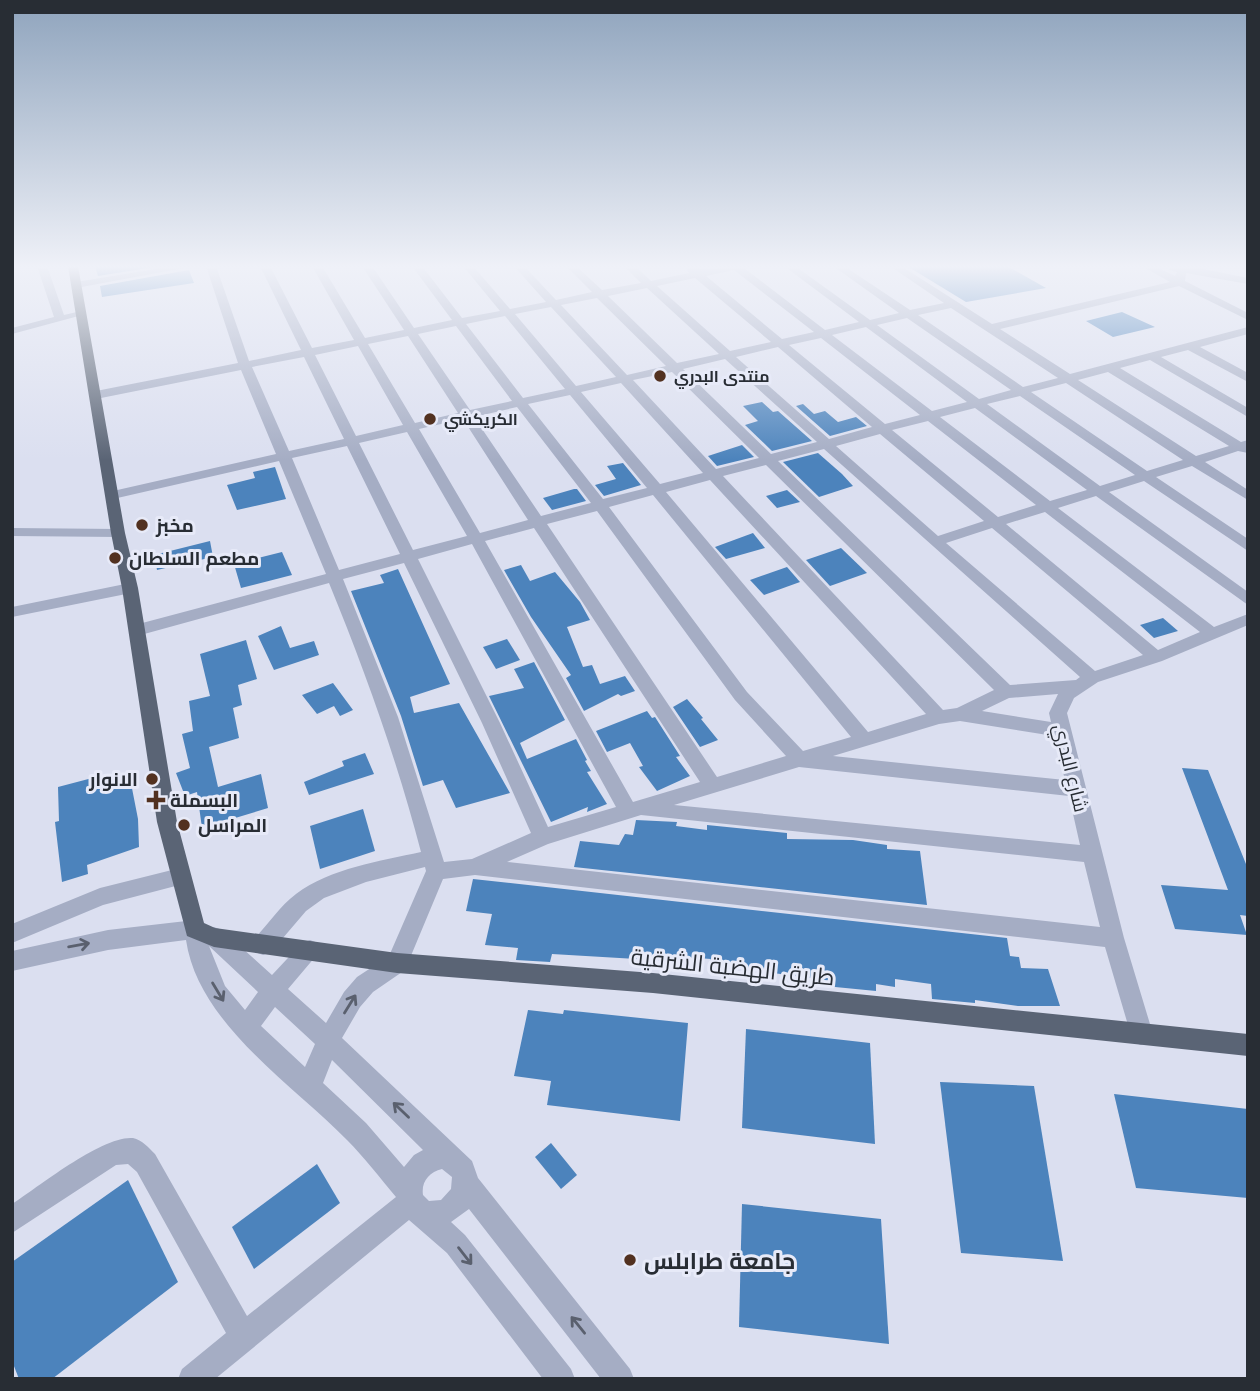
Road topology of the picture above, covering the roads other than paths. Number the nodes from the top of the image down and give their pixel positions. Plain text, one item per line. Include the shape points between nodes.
1 (84, 331) edge
2 (234, 331) edge
3 (296, 331) edge
4 (355, 331) edge
5 (417, 331) edge
6 (468, 331) edge
7 (522, 331) edge
8 (581, 331) edge
9 (636, 331) edge
10 (702, 331) edge
11 (764, 331) edge
12 (823, 331) edge
13 (835, 331) edge
14 (880, 331) edge
15 (935, 331) edge
16 (996, 331) edge
17 (1245, 331) edge
18 (411, 332) junction
19 (826, 333) junction
20 (1230, 335) junction
21 (362, 342) junction
22 (780, 344) junction
23 (1248, 345) edge
24 (1190, 346) junction
25 (307, 353) junction
26 (729, 355) junction
27 (1151, 356) junction
28 (246, 365) junction
29 (1109, 367) junction
30 (673, 368) junction
31 (1069, 378) junction
32 (1248, 378) edge
33 (624, 379) junction
34 (574, 390) junction
35 (1023, 391) junction
36 (96, 395) junction
37 (520, 403) junction
38 (978, 403) junction
39 (1248, 413) edge
40 (466, 415) junction
41 (931, 415) junction
42 (410, 428) junction
43 (884, 428) junction
44 (353, 440) junction
45 (828, 443) junction
46 (1245, 447) edge
47 (284, 456) junction
48 (767, 460) junction
49 (1194, 461) junction
50 (712, 475) junction
51 (1146, 475) junction
52 (657, 489) junction
53 (1097, 491) junction
54 (113, 495) junction
55 (1248, 496) edge
56 (600, 505) junction
57 (1048, 506) junction
58 (537, 522) junction
59 (996, 523) junction
60 (12, 532) edge
61 (118, 533) junction
62 (476, 538) junction
63 (936, 541) junction
64 (1248, 545) edge
65 (408, 556) junction
66 (335, 576) junction
67 (130, 588) junction
68 (1248, 600) edge
69 (12, 612) edge
70 (1248, 619) edge
71 (136, 629) junction
72 (1213, 634) junction
73 (1156, 657) junction
74 (1084, 682) junction
75 (1006, 692) junction
76 (960, 714) junction
77 (940, 717) junction
78 (1060, 730) junction
79 (864, 740) junction
80 (800, 760) junction
81 (714, 787) junction
82 (1075, 789) junction
83 (634, 811) junction
84 (543, 837) junction
85 (1094, 855) junction
86 (435, 864) junction
87 (474, 867) junction
88 (180, 877) junction
89 (204, 933) junction
90 (12, 934) edge
91 (1113, 938) junction
92 (264, 945) junction
93 (310, 950) junction
94 (12, 961) edge
95 (397, 963) junction
96 (273, 990) junction
97 (246, 1028) junction
98 (1141, 1034) junction
99 (329, 1041) junction
100 (1248, 1045) edge
101 (309, 1087) junction
102 (449, 1158) junction
103 (466, 1183) junction
104 (412, 1201) junction
105 (12, 1220) edge
106 (243, 1337) junction
107 (192, 1379) edge
108 (561, 1379) edge
109 (620, 1379) edge

1 - 36 main road
2 - 28 street
3 - 25 street
4 - 21 street
5 - 18 street
6 - 37 street
7 - 34 street
8 - 33 street
9 - 30 street
10 - 26 street
11 - 22 street
12 - 19 street
13 - 19 street
14 - 38 street
15 - 35 street
16 - 31 street
17 - 20 street
18 - 21 street
18 - 40 street
19 - 22 street
19 - 41 street
20 - 23 street
20 - 24 street
21 - 25 street
21 - 42 street
22 - 26 street
22 - 43 street
24 - 27 street
24 - 32 street
25 - 28 street
25 - 44 street
26 - 30 street
26 - 45 street
27 - 29 street
27 - 39 street
28 - 36 street
28 - 47 street
29 - 31 street
29 - 46 street
30 - 33 street
30 - 48 street
31 - 35 street
31 - 49 street
33 - 34 street
33 - 50 street
34 - 37 street
34 - 52 street
35 - 38 street
35 - 51 street
36 - 54 main road
37 - 40 street
37 - 56 street
38 - 41 street
38 - 53 street
40 - 42 street
40 - 58 street
41 - 43 street
41 - 57 street
42 - 44 street
42 - 62 street
43 - 45 street
43 - 59 street
44 - 47 street
44 - 65 street
45 - 48 street
45 - 63 street
46 - 49 street
47 - 54 street
47 - 66 street
48 - 50 street
48 - 75 street
49 - 51 street
49 - 55 street
50 - 52 street
50 - 77 street
51 - 53 street
51 - 64 street
52 - 56 street
52 - 79 street
53 - 57 street
53 - 68 street
54 - 61 main road
56 - 58 street
56 - 80 street via 741,696
57 - 59 street
57 - 72 street
58 - 62 street
58 - 81 street
59 - 63 street
59 - 73 street
60 - 61 street
61 - 67 main road
62 - 65 street
62 - 83 street
63 - 74 street
65 - 66 street
65 - 84 street
66 - 71 street
66 - 86 street via 401,752
67 - 69 street
67 - 71 main road
70 - 72 street
71 - 88 main road
72 - 73 street
73 - 74 street
74 - 75 street
74 - 78 street, شارع البدري via 1061,702
75 - 76 street
76 - 77 street
76 - 78 street
77 - 79 street
78 - 82 street, شارع البدري
79 - 80 street
80 - 81 street
80 - 82 street
81 - 83 street
82 - 85 street, شارع البدري
83 - 84 street
83 - 85 street
84 - 87 street
85 - 91 street, شارع البدري
86 - 87 street
86 - 92 street via 368,874 320,891 303,901
86 - 95 street
87 - 91 street
88 - 89 main road
88 - 90 street via 100,897
89 - 92 main road, طريق الهضبة الشرقية
94 -> 89 street via 108,940
89 - 96 street
89 -> 97 street via 198,948 216,993
91 - 98 street, شارع البدري
92 - 93 main road, طريق الهضبة الشرقية
93 - 95 main road, طريق الهضبة الشرقية
93 - 96 street
95 - 98 main road, طريق الهضبة الشرقية
99 -> 95 street via 360,988 378,971
96 - 97 street
96 - 99 street
97 - 101 street
98 - 100 main road, طريق الهضبة الشرقية
99 - 101 street
102 -> 99 street
101 - 104 street via 357,1132
102 - 103 street via 461,1167
102 - 104 street via 425,1161 412,1174
103 - 104 street via 451,1209 433,1216
109 -> 103 street
104 - 106 street
104 -> 108 street via 456,1244
105 - 106 street via 112,1153 133,1151 146,1164
106 - 107 street

